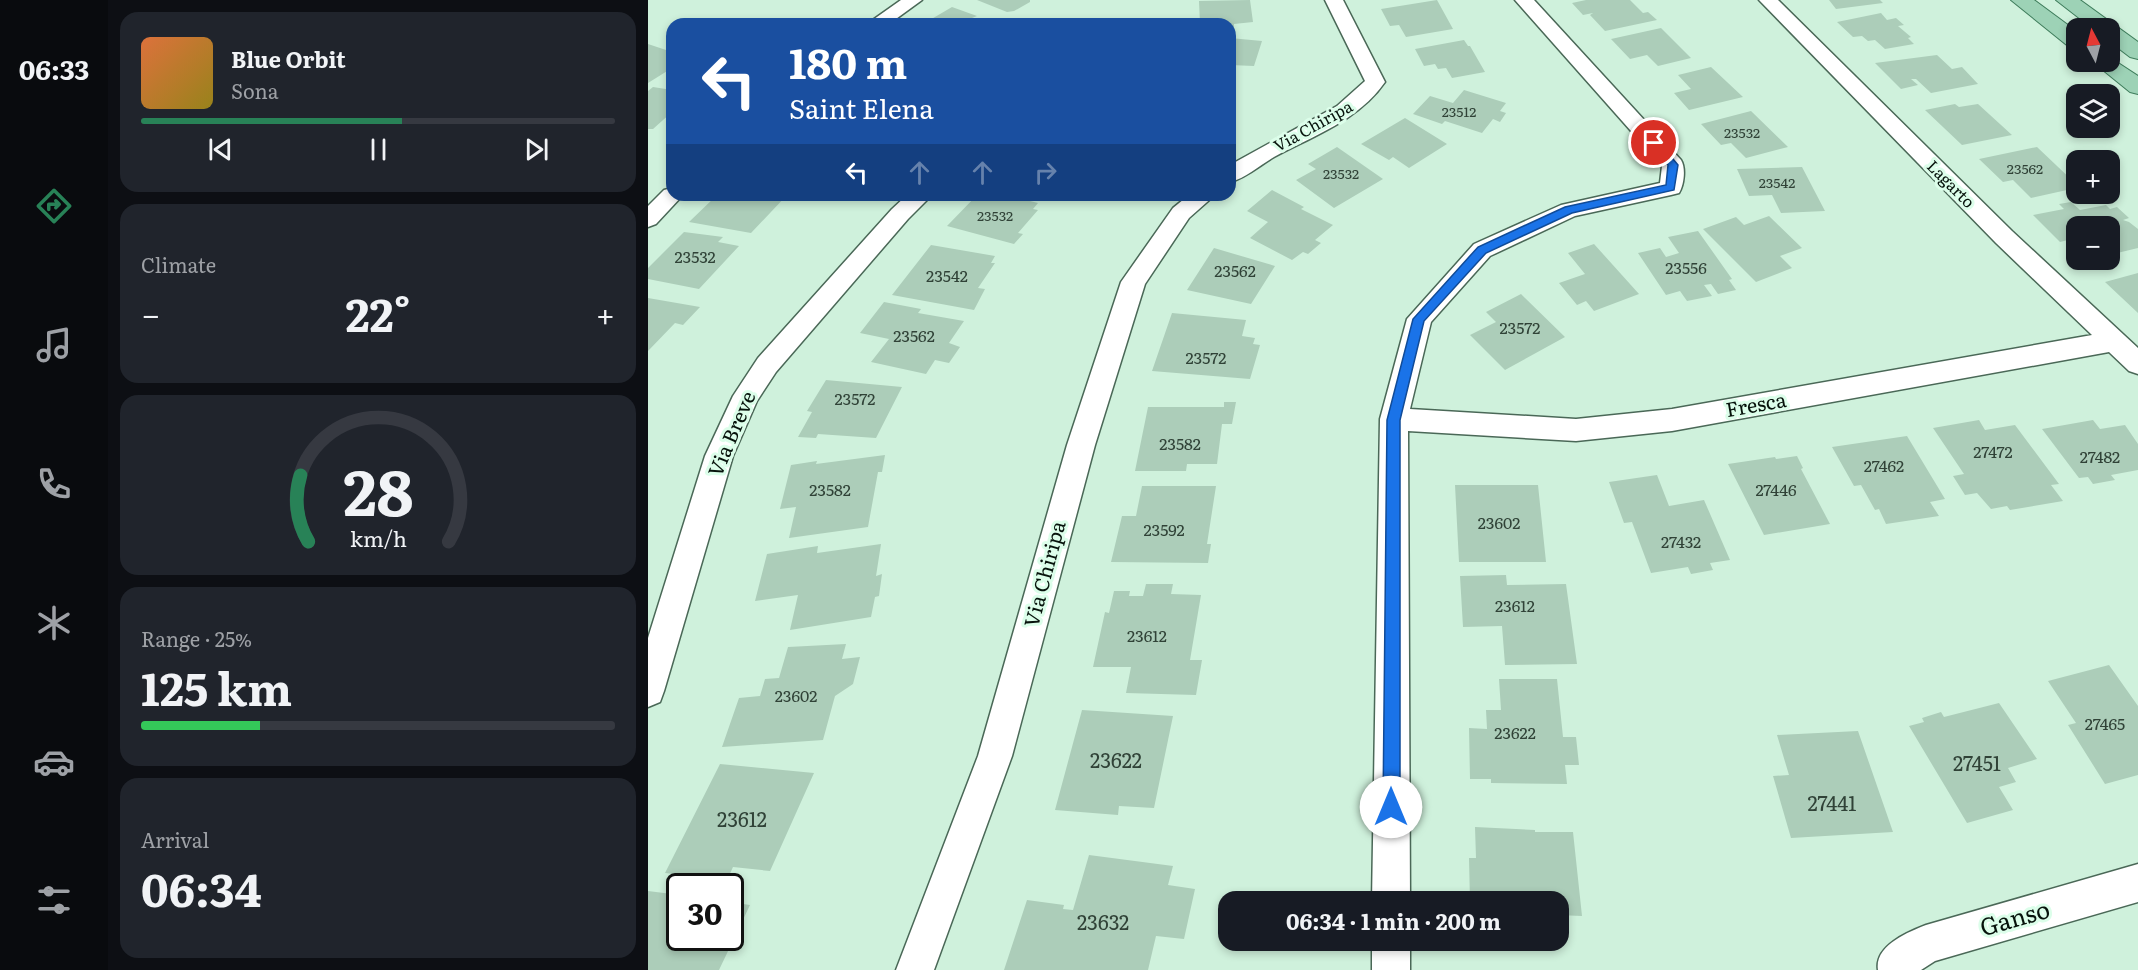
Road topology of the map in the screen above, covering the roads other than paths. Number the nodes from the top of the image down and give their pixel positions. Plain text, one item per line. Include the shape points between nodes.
1 (914, 0) edge
2 (1334, 0) edge
3 (1524, 0) edge
4 (1768, 0) edge
5 (2021, 0) edge
6 (2066, 0) edge
7 (886, 18) edge
8 (2091, 18) edge
9 (2066, 34) edge
10 (2120, 39) edge
11 (2138, 52) edge
12 (2118, 72) edge
13 (2138, 87) edge
14 (1236, 170) edge
15 (666, 201) edge
16 (914, 201) edge
17 (1196, 201) edge
18 (648, 219) edge
19 (2114, 341) junction
20 (2138, 364) edge
21 (1394, 420) junction
22 (648, 692) edge
23 (2138, 883) edge
24 (1391, 891) edge
25 (1391, 951) edge
26 (1896, 967) edge
27 (915, 970) edge
28 (1391, 970) edge

1 - 7 street
2 - 14 street, Via Chiripa via 1375,82 1363,99
3 - 21 street via 1673,165 1671,188 1569,210 1482,250 1419,319
4 - 19 street, Lagarto via 2004,237
5 - 9 main road
6 - 8 main road
10 - 11 main road
12 - 13 main road
15 - 18 street
16 - 22 street, Via Breve via 767,365 746,396 719,456
17 - 27 street, Via Chiripa via 1181,213 1133,282 1081,445 995,756
19 - 20 street, Lagarto
19 - 21 street, Fresca via 1672,420 1576,430
21 - 24 street
23 - 26 street, Ganso via 1926,944
25 - 28 street

